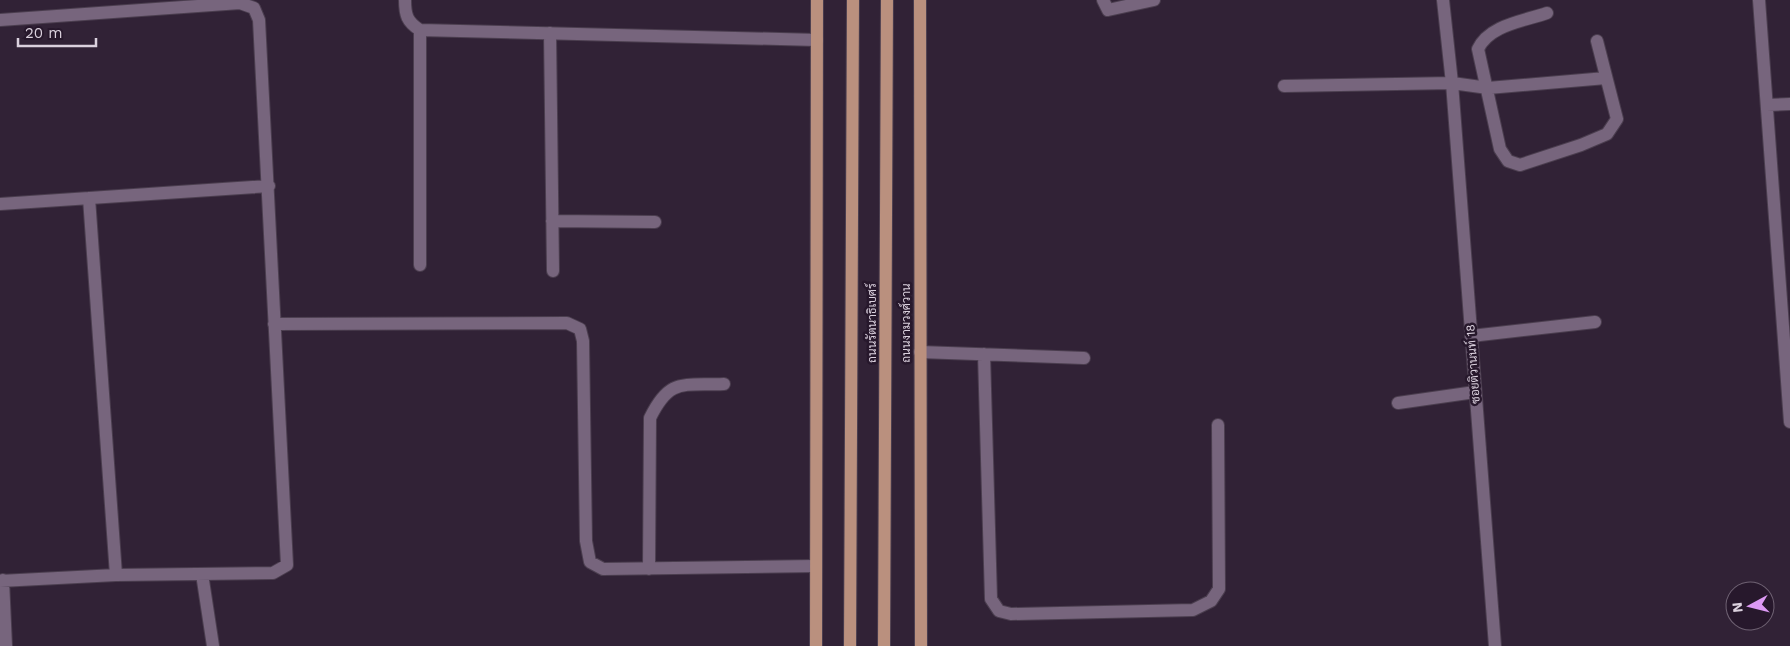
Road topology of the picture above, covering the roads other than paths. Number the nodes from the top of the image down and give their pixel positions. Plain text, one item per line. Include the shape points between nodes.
1 (405, 0) edge
2 (817, 0) edge
3 (853, 0) edge
4 (887, 0) edge
5 (920, 0) edge
6 (1103, 0) edge
7 (1154, 0) edge
8 (1443, 0) edge
9 (1759, 0) edge
10 (1547, 13) dead end
11 (0, 20) edge
12 (420, 30) junction
13 (550, 33) junction
14 (817, 40) junction
15 (1598, 41) dead end
16 (1606, 78) junction
17 (1452, 83) junction
18 (1284, 86) dead end
19 (1488, 88) junction
20 (1790, 104) edge
21 (1767, 105) junction
22 (269, 186) junction
23 (89, 198) junction
24 (0, 204) edge
25 (552, 221) junction
26 (655, 222) dead end
27 (420, 265) dead end
28 (553, 271) dead end
29 (1595, 322) dead end
30 (274, 324) junction
31 (1470, 336) junction
32 (920, 352) junction
33 (984, 354) junction
34 (1084, 358) dead end
35 (724, 384) dead end
36 (1475, 392) junction
37 (1398, 403) dead end
38 (1790, 422) edge
39 (1218, 425) dead end
40 (816, 566) junction
41 (649, 569) junction
42 (202, 574) junction
43 (116, 575) junction
44 (2, 580) edge
45 (6, 646) edge
46 (212, 646) edge
47 (816, 646) edge
48 (850, 646) edge
49 (884, 646) edge
50 (921, 646) edge
51 (1495, 646) edge

1 - 12 street via 405,16
2 - 14 main road
3 - 48 main road, ถนนรัตนาธิเบศร์
4 - 49 main road, ถนนรัตนาธิเบศร์
5 - 32 main road, ถนนงามวงศ์วาน
6 - 7 street via 1108,10
8 - 17 street, ซอยติวานนท์ 18
9 - 21 street
10 - 19 street via 1494,31 1482,40 1478,49
11 - 22 street via 240,4 254,8 258,20
12 - 13 street
12 - 27 street
13 - 14 street
13 - 25 street
14 - 40 main road
15 - 16 street
16 - 19 street
16 - 19 street via 1616,119 1607,134 1520,165 1508,161 1500,149
17 - 18 street
17 - 19 street
17 - 31 street, ซอยติวานนท์ 18
20 - 21 street
21 - 38 street
22 - 23 street
22 - 30 street
23 - 24 street
23 - 43 street
25 - 26 street
25 - 28 street
29 - 31 street
30 - 41 street via 567,323 580,329 583,341 586,541 590,562 603,568
30 - 42 street via 287,565 273,574
31 - 36 street, ซอยติวานนท์ 18
32 - 33 street
32 - 50 main road, ถนนงามวงศ์วาน
33 - 34 street
33 - 39 street via 991,599 1000,611 1011,614 1193,610 1211,601 1219,589
35 - 41 street via 673,387 660,398 650,418
36 - 37 street
36 - 51 street, ซอยติวานนท์ 18
40 - 41 street
40 - 47 main road
42 - 43 street
42 - 46 street
43 - 44 street
44 - 45 street

